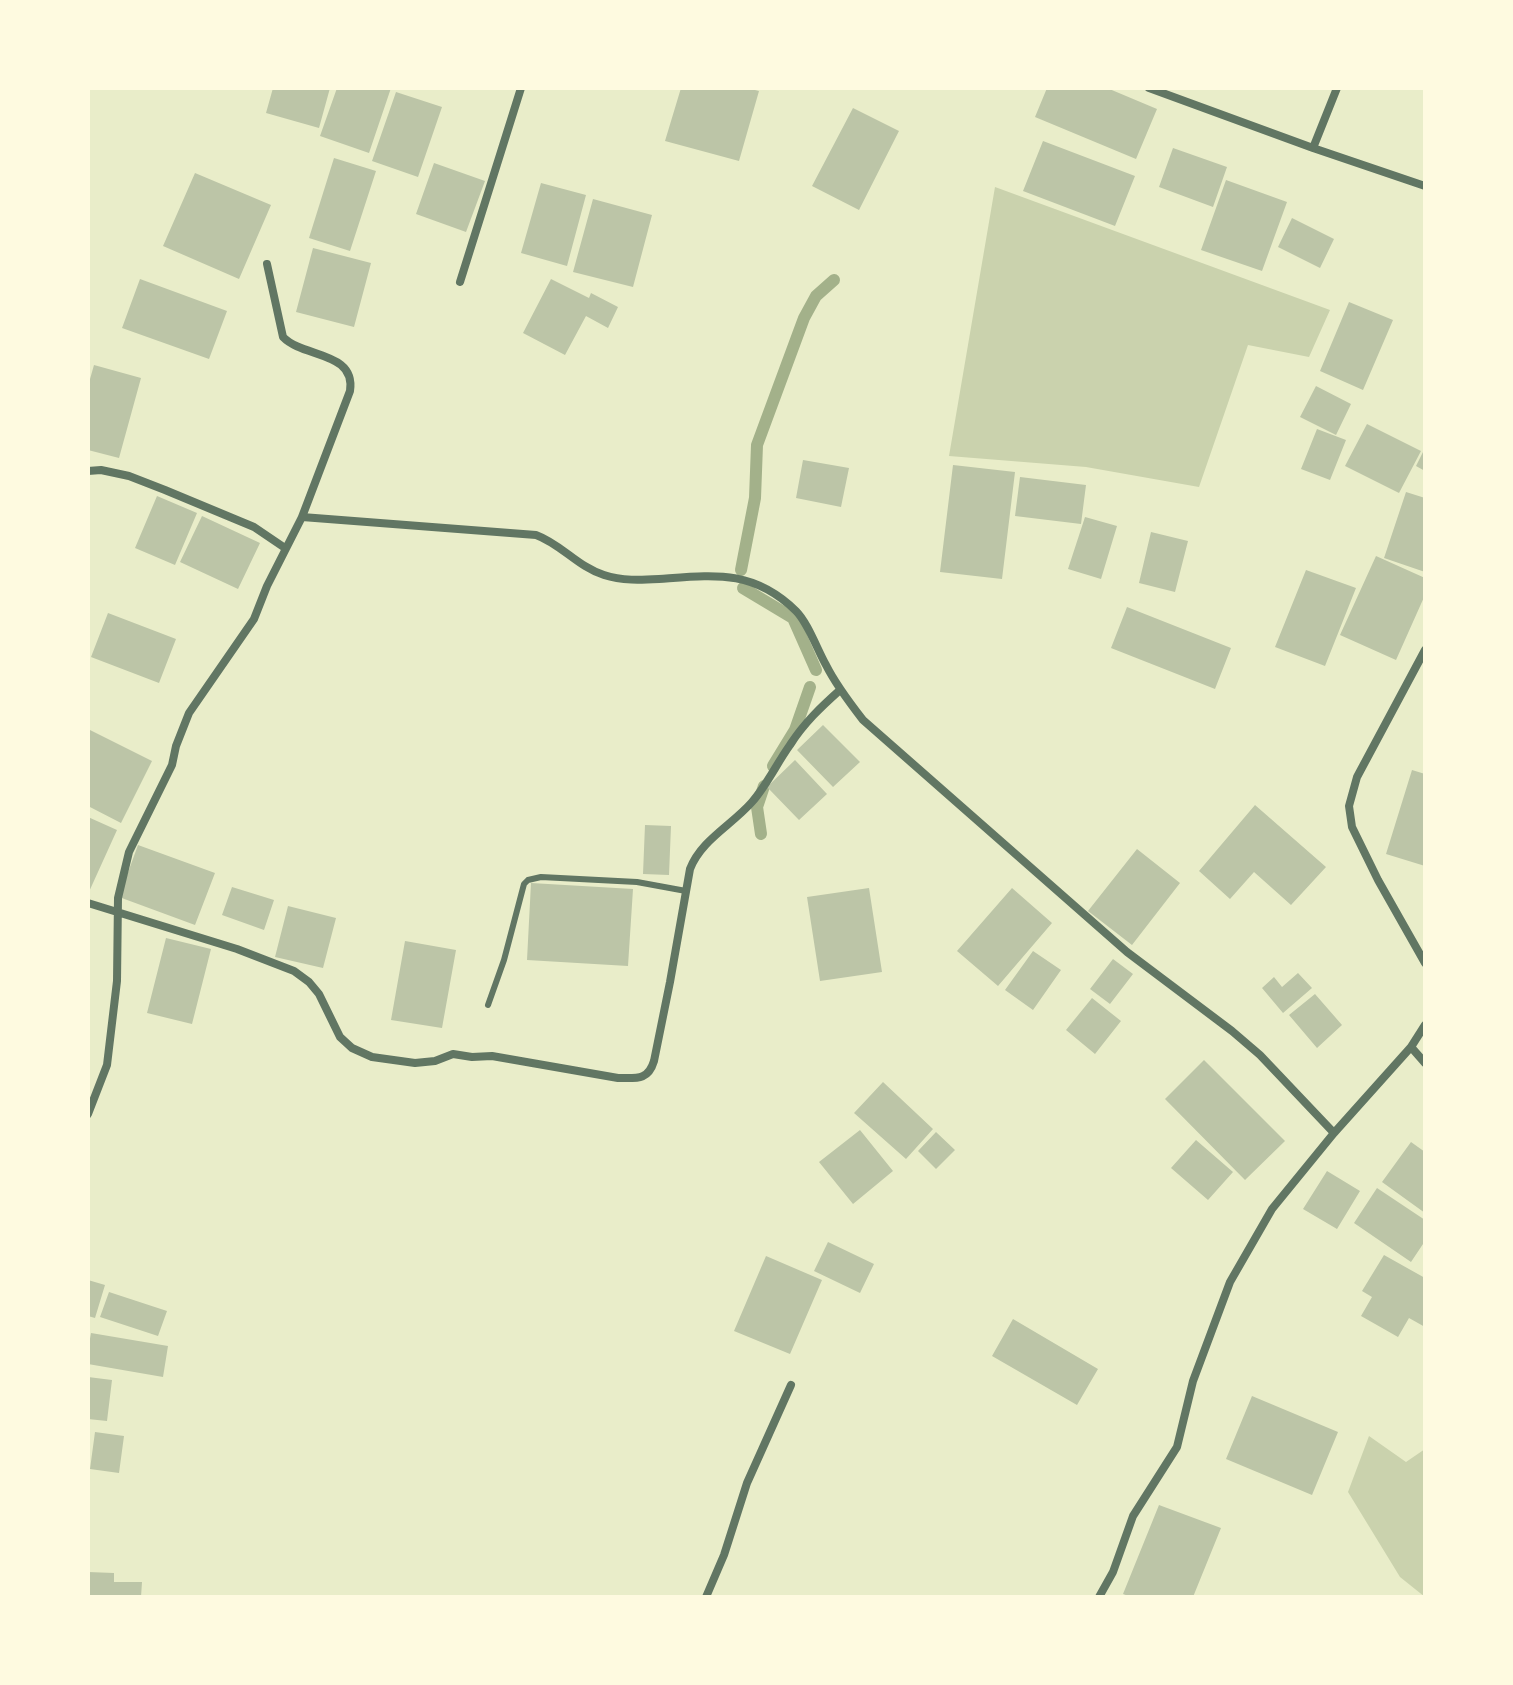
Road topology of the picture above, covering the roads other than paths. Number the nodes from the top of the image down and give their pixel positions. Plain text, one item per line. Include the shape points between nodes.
1 (521, 88) edge
2 (1149, 88) edge
3 (1337, 88) edge
4 (1313, 148) junction
5 (1425, 186) edge
6 (267, 264) dead end
7 (460, 282) dead end
8 (88, 471) edge
9 (302, 517) junction
10 (285, 548) junction
11 (1425, 650) edge
12 (840, 690) junction
13 (686, 891) junction
14 (88, 903) edge
15 (117, 911) junction
16 (1425, 963) edge
17 (488, 1005) dead end
18 (1425, 1025) edge
19 (1411, 1047) junction
20 (1425, 1063) edge
21 (88, 1114) edge
22 (1334, 1133) junction
23 (791, 1385) dead end
24 (706, 1597) edge
25 (1099, 1597) edge

1 - 7 street
2 - 4 street
3 - 4 street
4 - 5 street
6 - 9 street via 283,337 339,362 351,385
8 - 10 street via 129,476 165,490 254,527
9 - 10 street
9 - 12 street via 536,535 582,566 623,579 740,578 780,597 800,614
10 - 15 street via 254,619 189,713 172,765 129,852
11 - 16 street via 1357,777 1349,806 1352,827
12 - 13 street via 807,721 755,799 694,858
12 - 22 street via 863,720 1127,952 1260,1055
13 - 15 street via 654,1061 649,1072 637,1078 492,1056 453,1054 415,1063 372,1057 340,1037 319,994 294,971
13 - 17 lane via 637,882 528,880
14 - 15 street
15 - 21 street via 117,981 107,1065
18 - 19 street
19 - 20 street
19 - 22 street
22 - 25 street via 1272,1209 1230,1282 1193,1381 1177,1447 1133,1516
23 - 24 street via 747,1483

